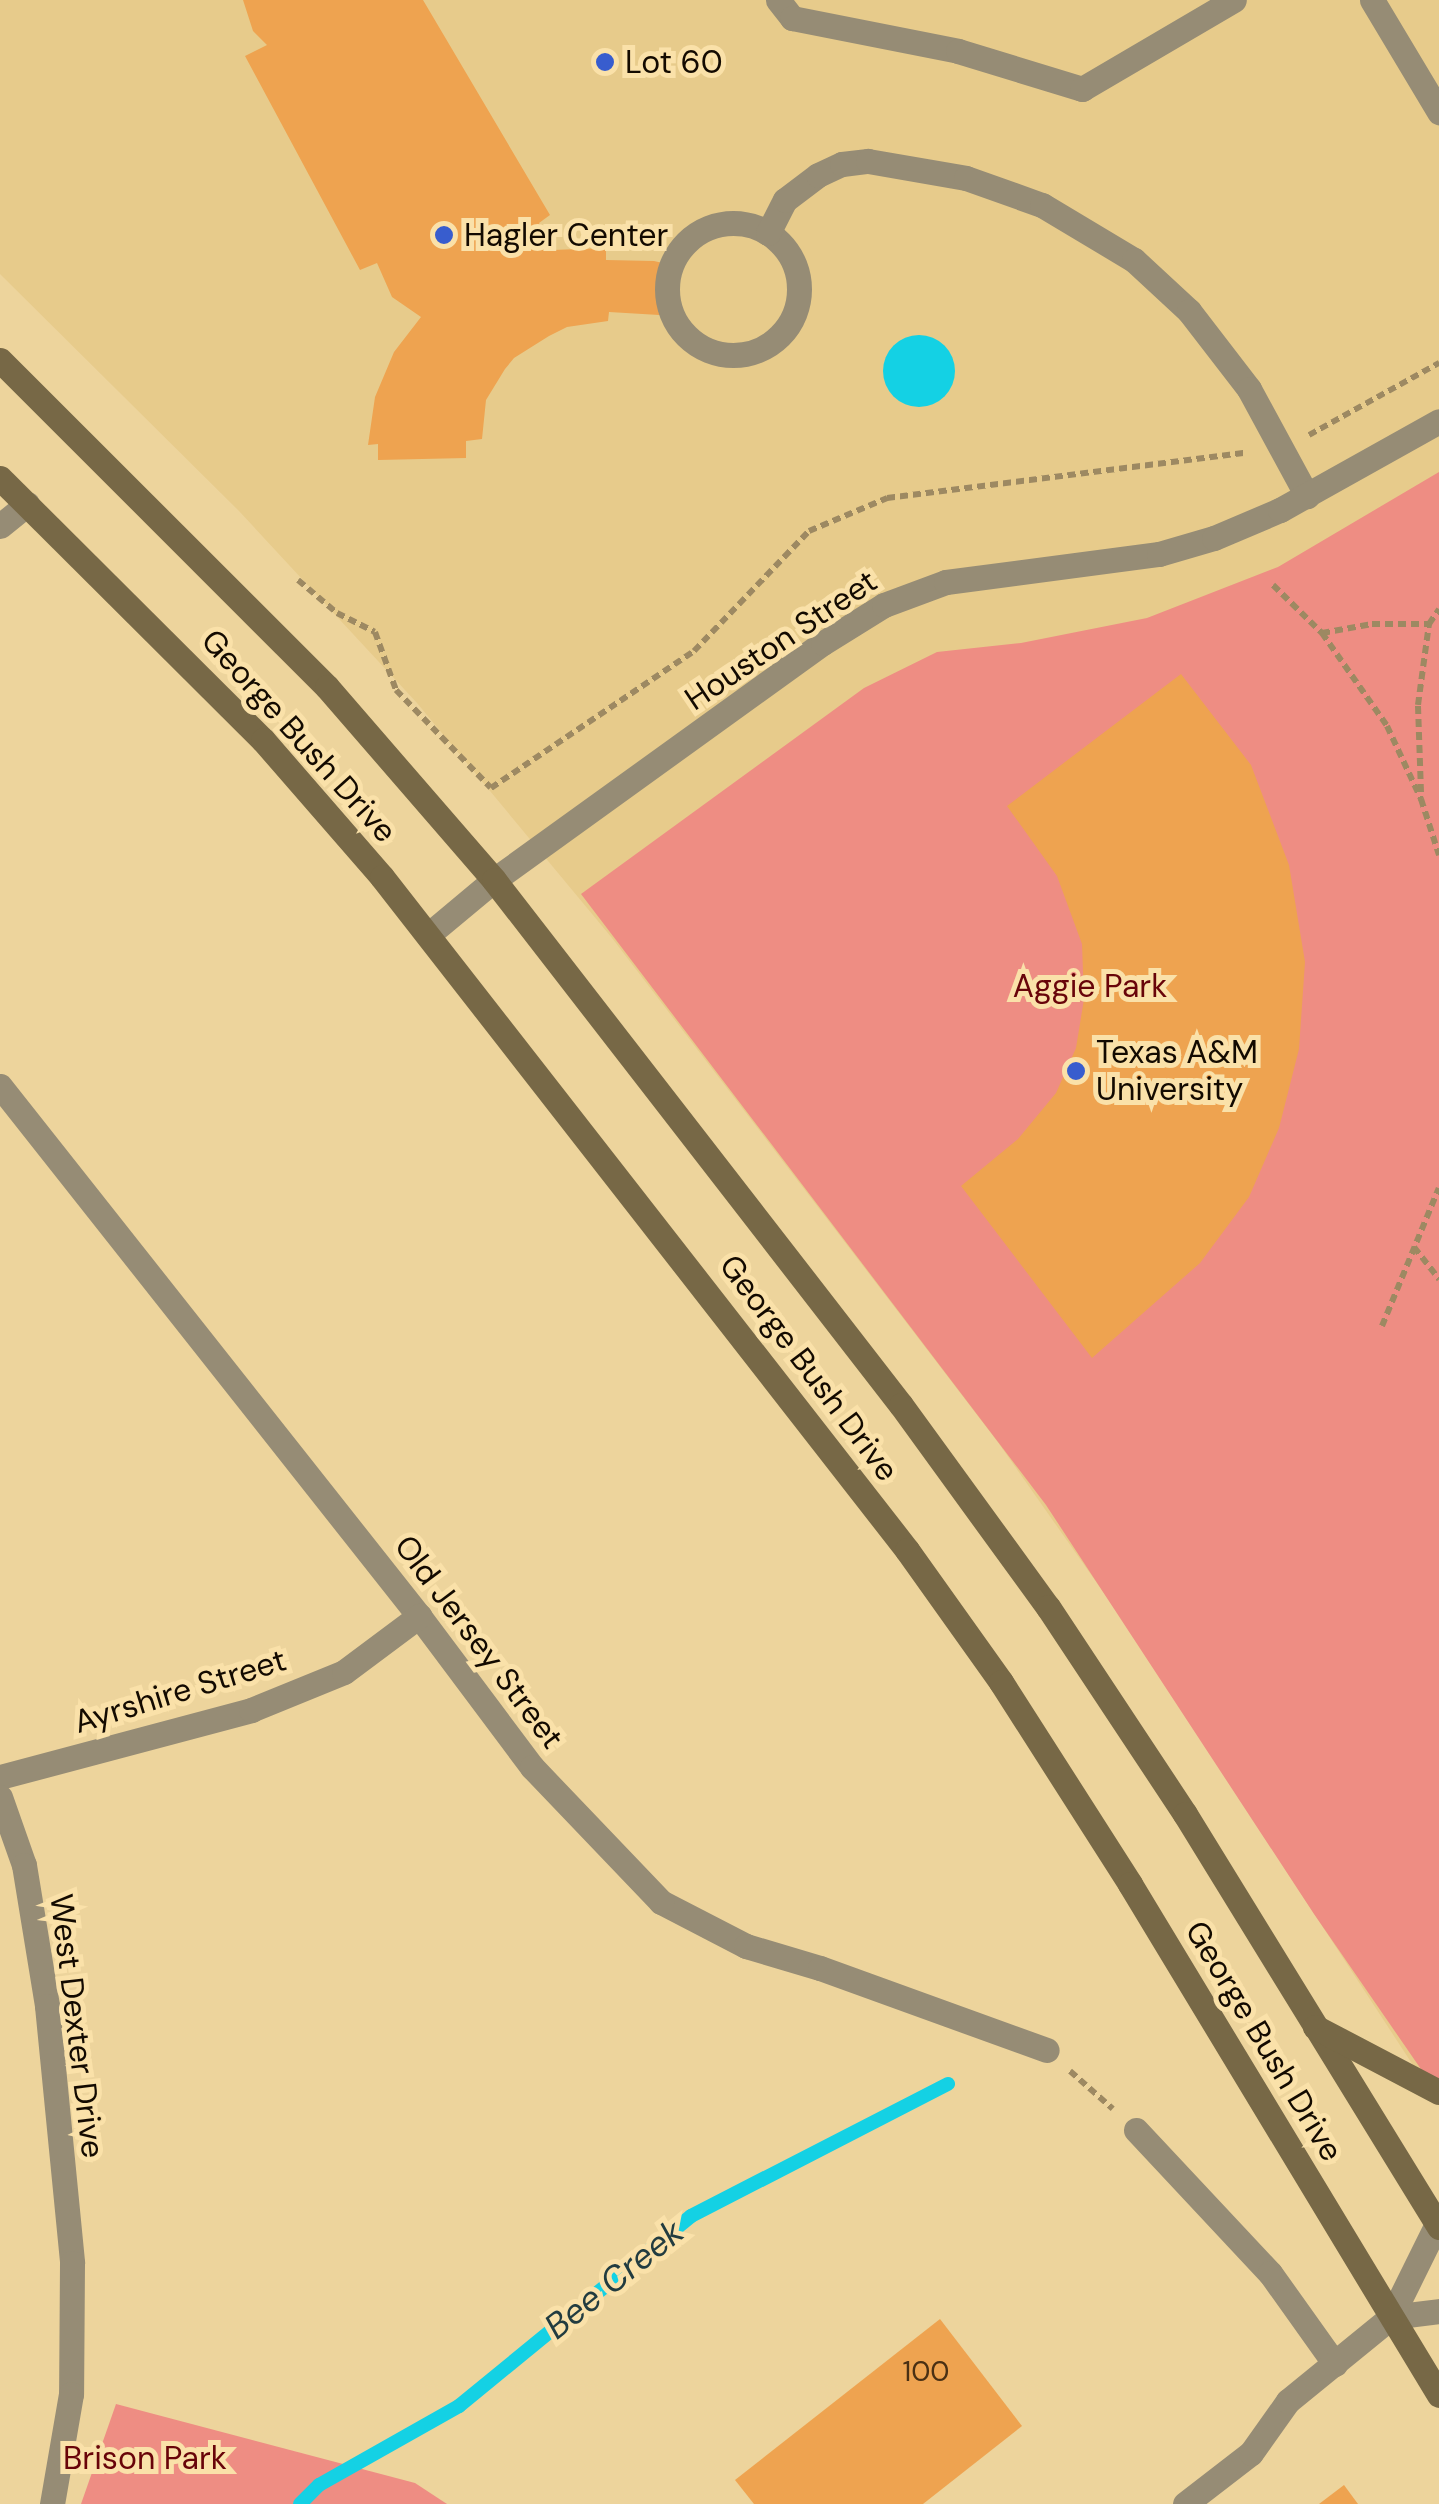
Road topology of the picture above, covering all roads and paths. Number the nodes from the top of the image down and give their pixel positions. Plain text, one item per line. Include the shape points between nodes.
1 (778, 0) edge
2 (1234, 0) edge
3 (1372, 0) edge
4 (1439, 112) edge
5 (768, 232) junction
6 (0, 360) edge
7 (1439, 363) edge
8 (1439, 422) edge
9 (1284, 449) junction
10 (0, 478) edge
11 (1307, 496) junction
12 (27, 504) junction
13 (0, 526) edge
14 (298, 580) dead end
15 (1273, 585) dead end
16 (1439, 609) edge
17 (1429, 624) junction
18 (1322, 633) junction
19 (1421, 798) junction
20 (1439, 855) edge
21 (494, 880) junction
22 (428, 935) junction
23 (0, 1086) edge
24 (1439, 1188) edge
25 (1414, 1246) junction
26 (1439, 1279) edge
27 (1382, 1326) dead end
28 (420, 1616) junction
29 (0, 1777) edge
30 (0, 1797) edge
31 (1314, 2026) junction
32 (1047, 2050) joint
33 (1439, 2092) edge
34 (1136, 2130) joint
35 (1438, 2224) edge
36 (1439, 2311) edge
37 (1391, 2317) junction
38 (1335, 2364) junction
39 (1439, 2394) edge
40 (52, 2504) edge
41 (1185, 2504) edge

1 - 2 street via 792,18 958,51 1082,89
3 - 4 street
5 - 5 street via 748,224 715,226 687,241 667,280 667,302 688,340 728,356 750,354 786,329 796,310 795,266
5 - 9 street via 785,200 818,175 868,161 966,178 1042,204 1106,240 1167,288 1231,362
6 - 21 main road, George Bush Drive via 327,687
7 - 9 path
8 - 11 street, Houston Street
9 - 11 street
9 - 14 path via 887,498 809,530 694,651 491,788 396,690 375,632 337,614
10 - 12 main road, George Bush Drive
11 - 21 street, Houston Street via 1247,525 1159,554 978,575 884,606
12 - 13 street
12 - 22 main road, George Bush Drive via 263,740
15 - 18 path
16 - 17 path
17 - 18 path
17 - 19 path via 1418,705
18 - 19 path via 1387,726
19 - 20 path
21 - 22 street, Houston Street
21 - 31 main road, George Bush Drive via 901,1404 1048,1607
22 - 37 main road, George Bush Drive via 733,1322 1001,1682
23 - 28 street, Old Jersey Street
24 - 25 path
25 - 26 path
25 - 27 path
28 - 29 street, Ayrshire Street via 344,1672 250,1710
28 - 32 street, Old Jersey Street via 532,1767 660,1902 746,1946
30 - 40 street, West Dexter Drive via 24,1865 47,2006 72,2263 71,2394
31 - 33 main road
31 - 35 main road, George Bush Drive
32 - 34 path
34 - 38 street via 1270,2273
35 - 37 street
36 - 37 street
37 - 38 street
37 - 39 main road, George Bush Drive
38 - 41 street via 1288,2402 1251,2453

